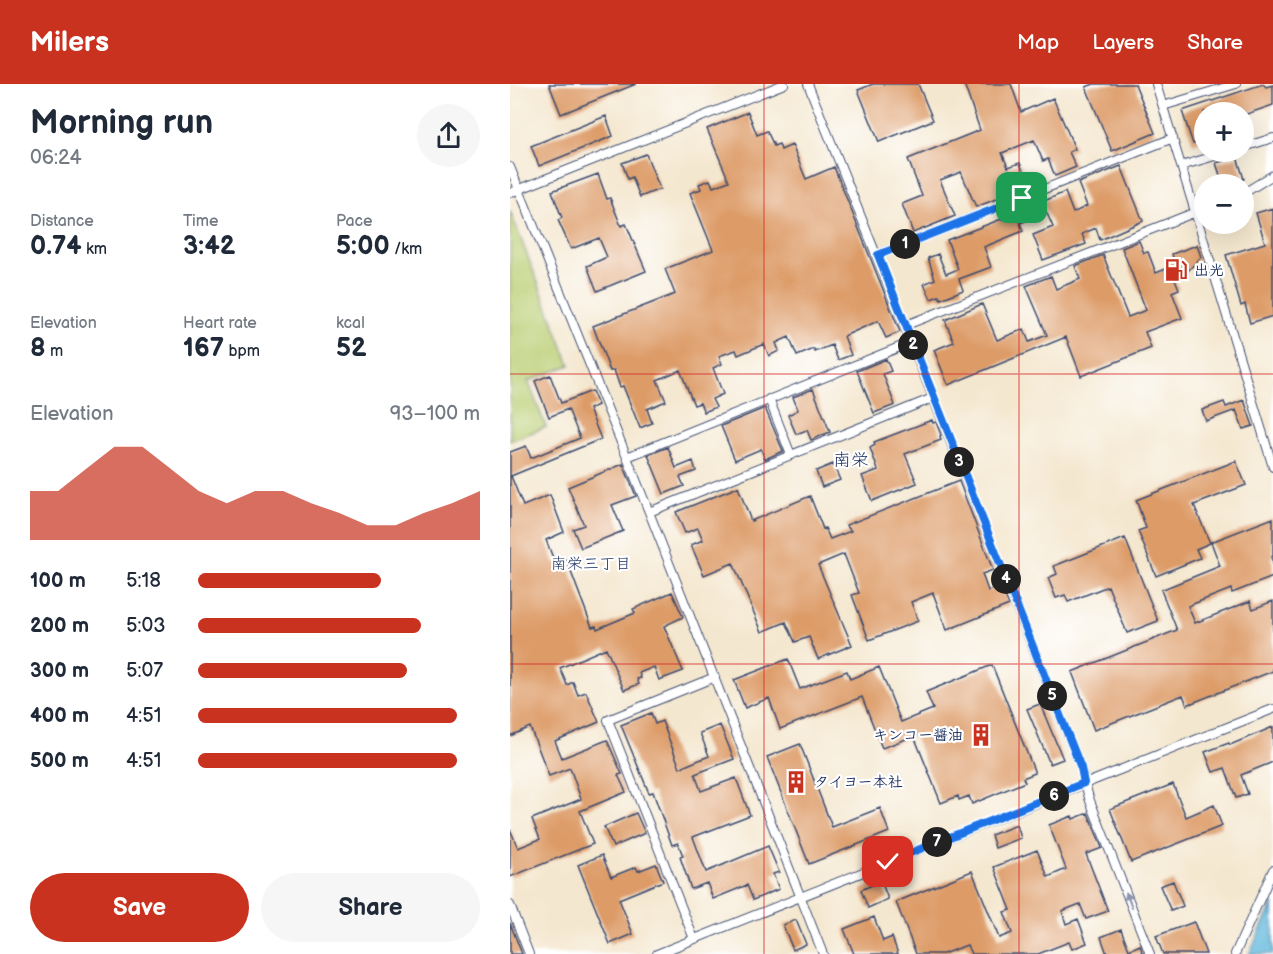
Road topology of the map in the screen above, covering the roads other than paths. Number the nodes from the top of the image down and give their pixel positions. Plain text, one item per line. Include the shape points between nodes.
1 (784, 84) edge
2 (808, 84) edge
3 (1156, 84) edge
4 (1236, 84) edge
5 (1163, 106) junction
6 (1173, 138) junction
7 (1273, 138) edge
8 (1254, 144) edge
9 (1194, 162) edge
10 (1181, 166) junction
11 (510, 167) edge
12 (1273, 175) edge
13 (1254, 187) edge
14 (519, 189) junction
15 (510, 193) edge
16 (1194, 201) edge
17 (1194, 219) edge
18 (1205, 234) edge
19 (878, 255) junction
20 (906, 325) junction
21 (912, 342) junction
22 (933, 398) junction
23 (769, 399) junction
24 (791, 456) junction
25 (627, 457) junction
26 (1273, 467) edge
27 (649, 512) junction
28 (715, 677) junction
29 (1273, 709) edge
30 (1084, 783) junction
31 (1273, 870) edge
32 (800, 897) junction
33 (510, 905) edge
34 (694, 939) junction
35 (529, 954) edge
36 (657, 954) edge
37 (823, 954) edge
38 (1150, 954) edge
39 (1235, 954) edge

1 - 14 street
2 - 19 street
3 - 5 street
4 - 5 street
5 - 6 street
6 - 10 street
6 - 19 street
7 - 8 street
9 - 10 street
10 - 16 street
11 - 14 street
12 - 13 street
14 - 15 street
14 - 25 street
17 - 20 street
18 - 26 street
19 - 20 street
20 - 21 street
21 - 22 street
21 - 23 street
22 - 24 street
22 - 30 street
23 - 24 street
23 - 25 street
24 - 27 street
25 - 27 street
27 - 28 street
28 - 32 street
28 - 34 street via 608,720
29 - 30 street
30 - 32 street
38 -> 30 street
31 - 39 street
32 - 34 street
32 - 37 street
33 - 35 street
34 - 36 street

